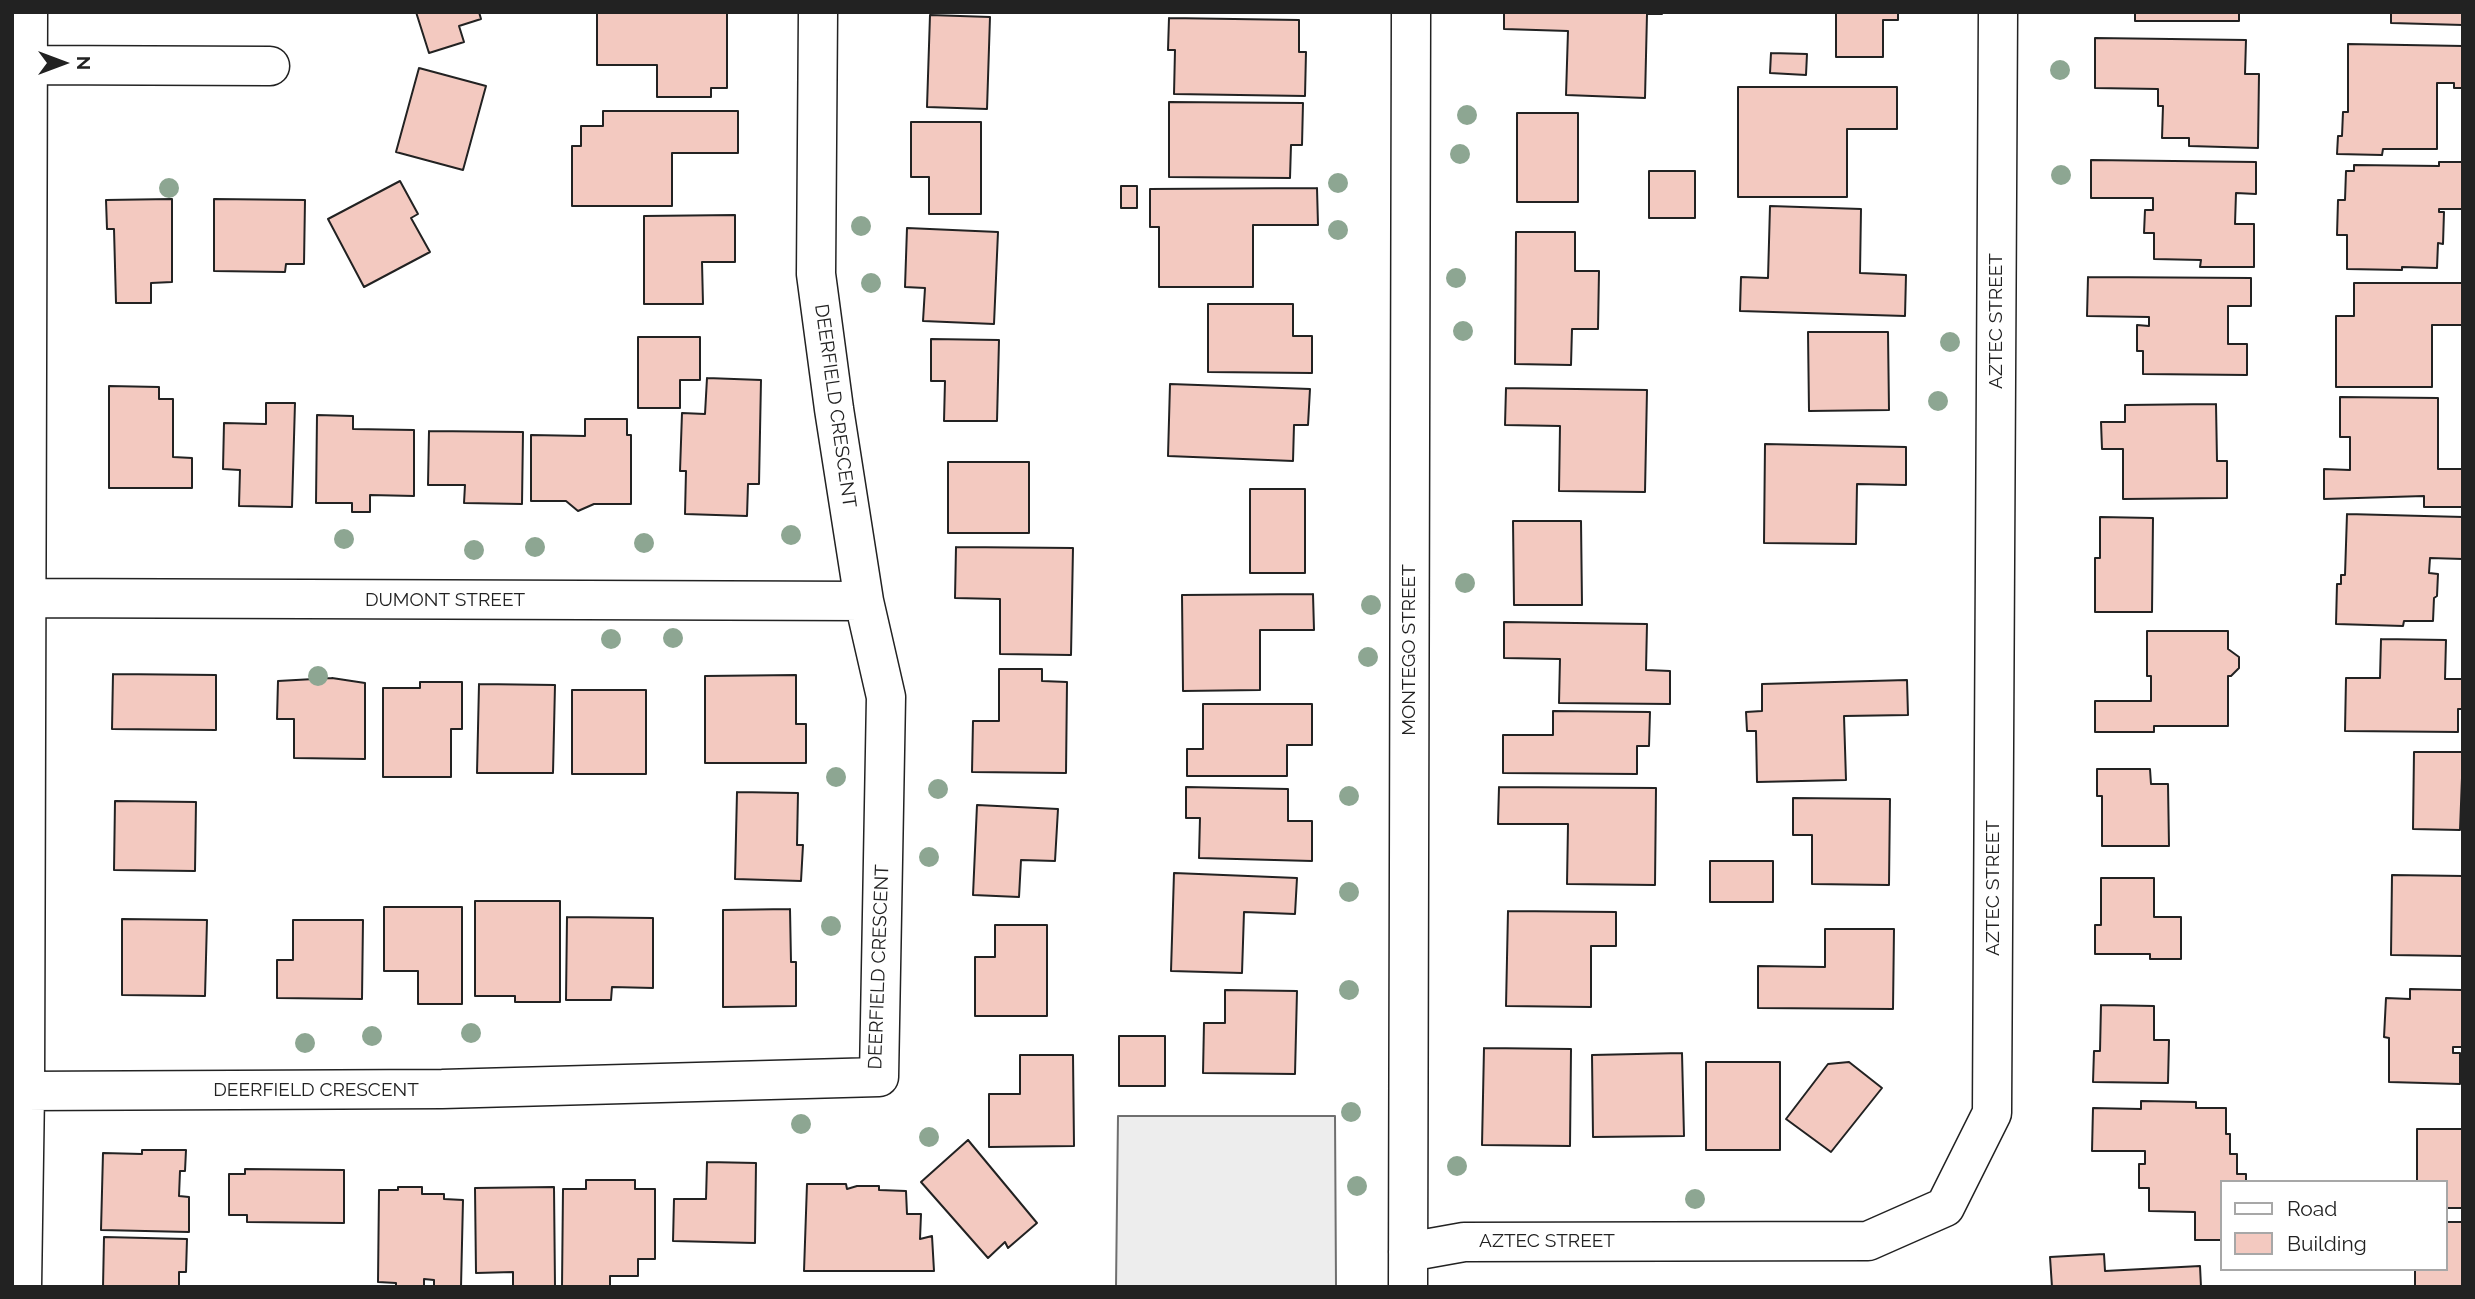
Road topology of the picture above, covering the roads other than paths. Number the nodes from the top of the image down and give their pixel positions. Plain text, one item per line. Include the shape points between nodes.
1 (28, 12) edge
2 (817, 12) edge
3 (1411, 12) edge
4 (1998, 12) edge
5 (27, 65) junction
6 (270, 66) dead end
7 (25, 598) junction
8 (864, 601) junction
9 (25, 1091) junction
10 (1408, 1269) edge
11 (22, 1287) edge

1 - 5 street
2 - 8 street, DEERFIELD CRESCENT via 816,274
3 - 10 street, MONTEGO STREET
4 - 10 street, AZTEC STREET via 1992,1113 1945,1207 1868,1241 1464,1242
5 - 6 street
5 - 7 street
7 - 8 street, DUMONT STREET
7 - 9 street
8 - 9 street, DEERFIELD CRESCENT via 886,697 879,1077 442,1089
9 - 11 street

